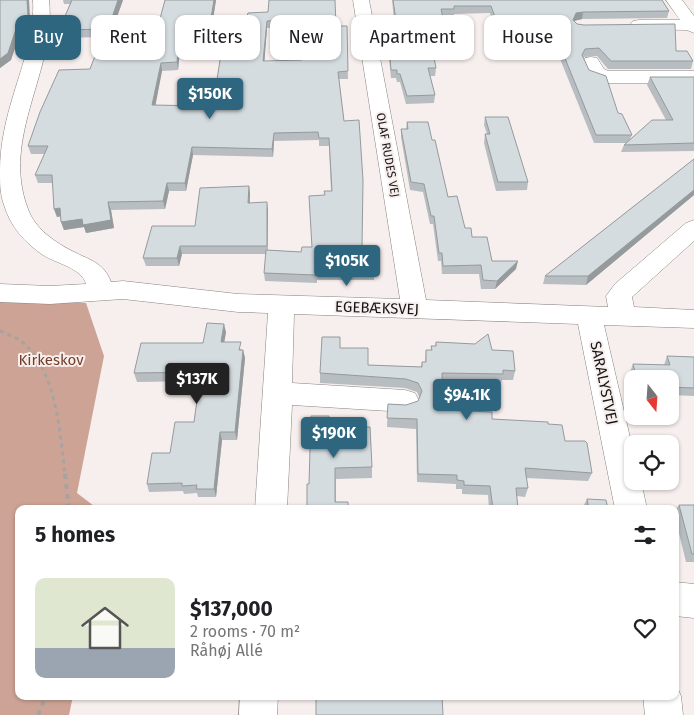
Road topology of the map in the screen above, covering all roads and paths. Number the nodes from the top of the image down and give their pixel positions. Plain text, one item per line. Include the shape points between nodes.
1 (41, 0) edge
2 (361, 0) edge
3 (674, 0) edge
4 (622, 25) edge
5 (693, 26) edge
6 (591, 62) dead end
7 (694, 77) edge
8 (10, 104) edge
9 (694, 228) edge
10 (99, 292) junction
11 (0, 293) edge
12 (281, 305) junction
13 (415, 310) junction
14 (589, 316) junction
15 (622, 317) junction
16 (694, 319) edge
17 (0, 331) edge
18 (278, 393) junction
19 (404, 402) dead end
20 (69, 505) edge
21 (271, 505) edge
22 (629, 505) edge
23 (679, 599) edge
24 (694, 601) edge
25 (44, 700) edge
26 (259, 700) edge
27 (662, 700) edge
28 (38, 715) edge
29 (258, 715) edge
30 (664, 715) edge

1 - 8 street via 42,26
2 - 13 street, OLAF RUDES VEJ
3 - 5 street
4 - 5 street
6 - 7 street via 596,73 606,77
8 - 10 street via 10,180 15,205 30,233 56,253 92,270 99,281
9 - 15 street via 624,290 620,296
10 - 11 street, EGEBÆKSVEJ via 50,295
10 - 12 street, EGEBÆKSVEJ via 122,290 238,304
12 - 13 street, EGEBÆKSVEJ
12 - 18 street
13 - 14 street, EGEBÆKSVEJ
14 - 15 street, EGEBÆKSVEJ
14 - 22 street, SARALYSTVEJ
15 - 16 street, EGEBÆKSVEJ
17 - 20 path via 20,340 34,354 44,372 58,415
18 - 19 street
18 - 21 street
23 - 24 street
25 - 28 path
26 - 29 street
27 - 30 street

